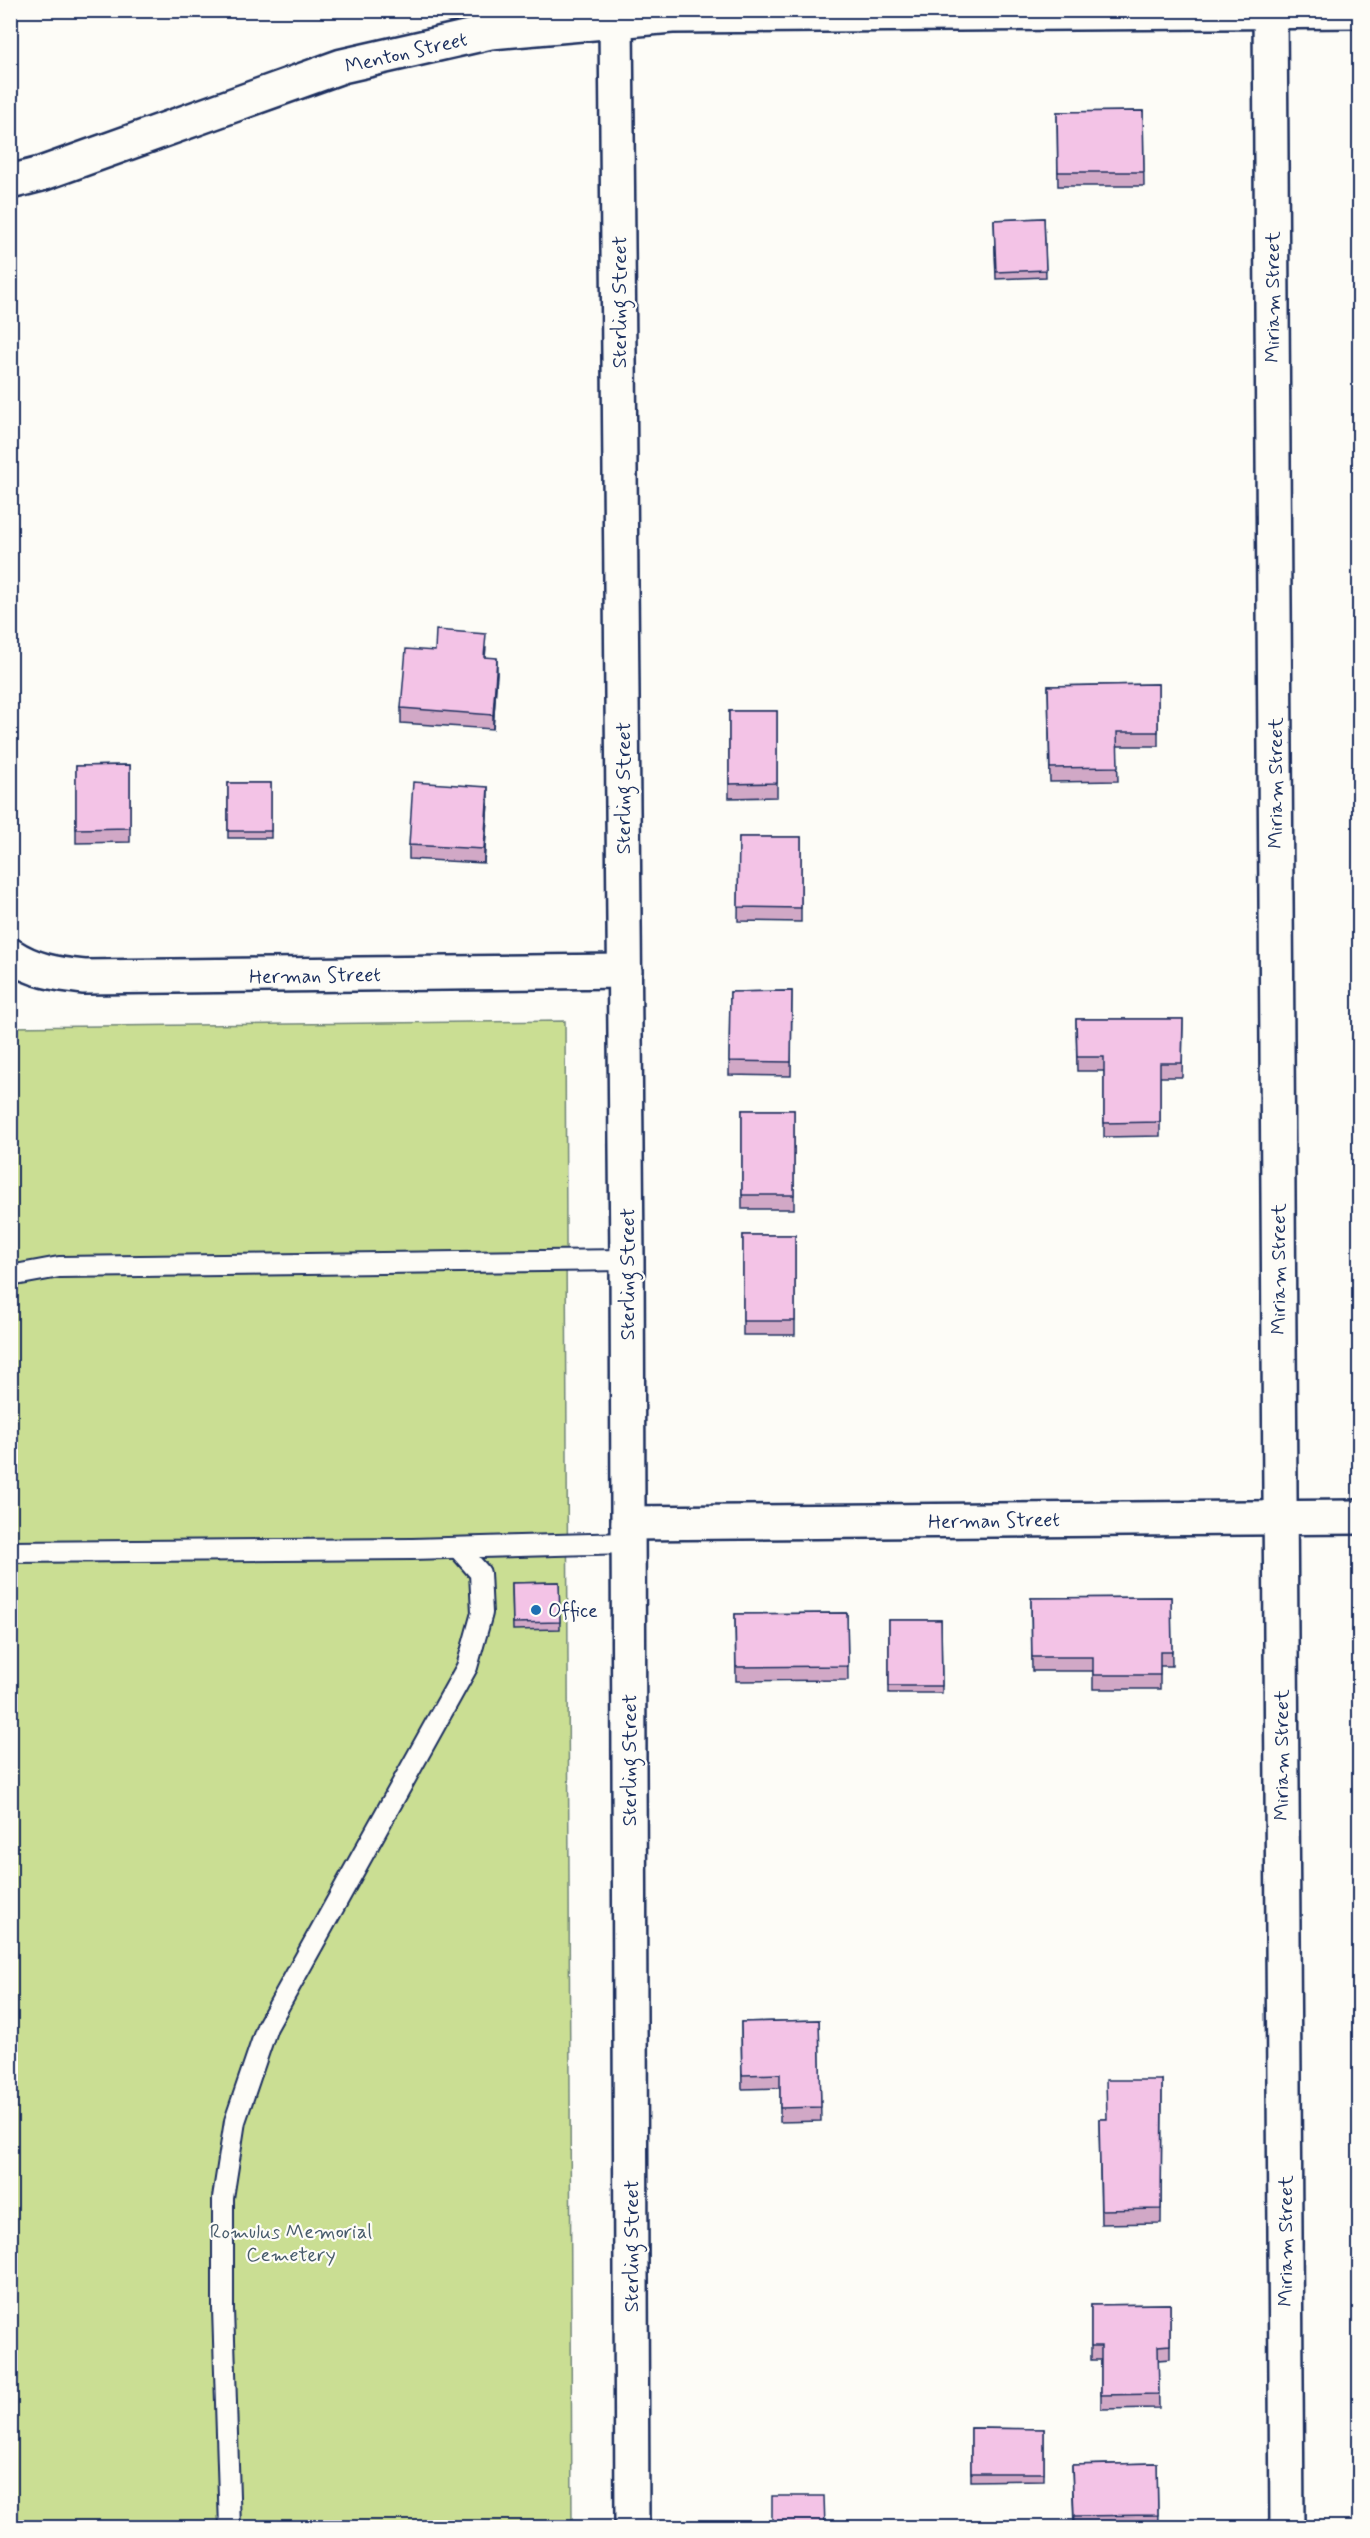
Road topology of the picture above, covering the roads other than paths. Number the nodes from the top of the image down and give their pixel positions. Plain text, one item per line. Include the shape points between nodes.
1 (1359, 10) edge
2 (1270, 11) edge
3 (616, 20) junction
4 (10, 182) edge
5 (10, 955) edge
6 (624, 971) junction
7 (627, 1260) junction
8 (10, 1276) edge
9 (1359, 1517) edge
10 (1279, 1518) junction
11 (628, 1533) junction
12 (458, 1548) junction
13 (10, 1552) edge
14 (230, 2528) edge
15 (632, 2528) edge
16 (1287, 2528) edge

1 - 2 street, Menton Street
2 - 3 street, Menton Street via 672,16
2 - 10 street, Miriam Street
3 - 4 street, Menton Street via 491,32 342,66
3 - 6 street, Sterling Street
5 - 6 street, Herman Street via 45,972 84,977
6 - 7 street, Sterling Street
7 - 8 lane via 59,1267
7 - 11 street, Sterling Street
9 - 10 street, Herman Street
10 - 11 street, Herman Street
10 - 16 street, Miriam Street
11 - 12 lane
11 - 15 street, Sterling Street
12 - 13 lane
12 - 14 lane via 480,1573 482,1613 467,1667 267,2027 235,2121 223,2198

